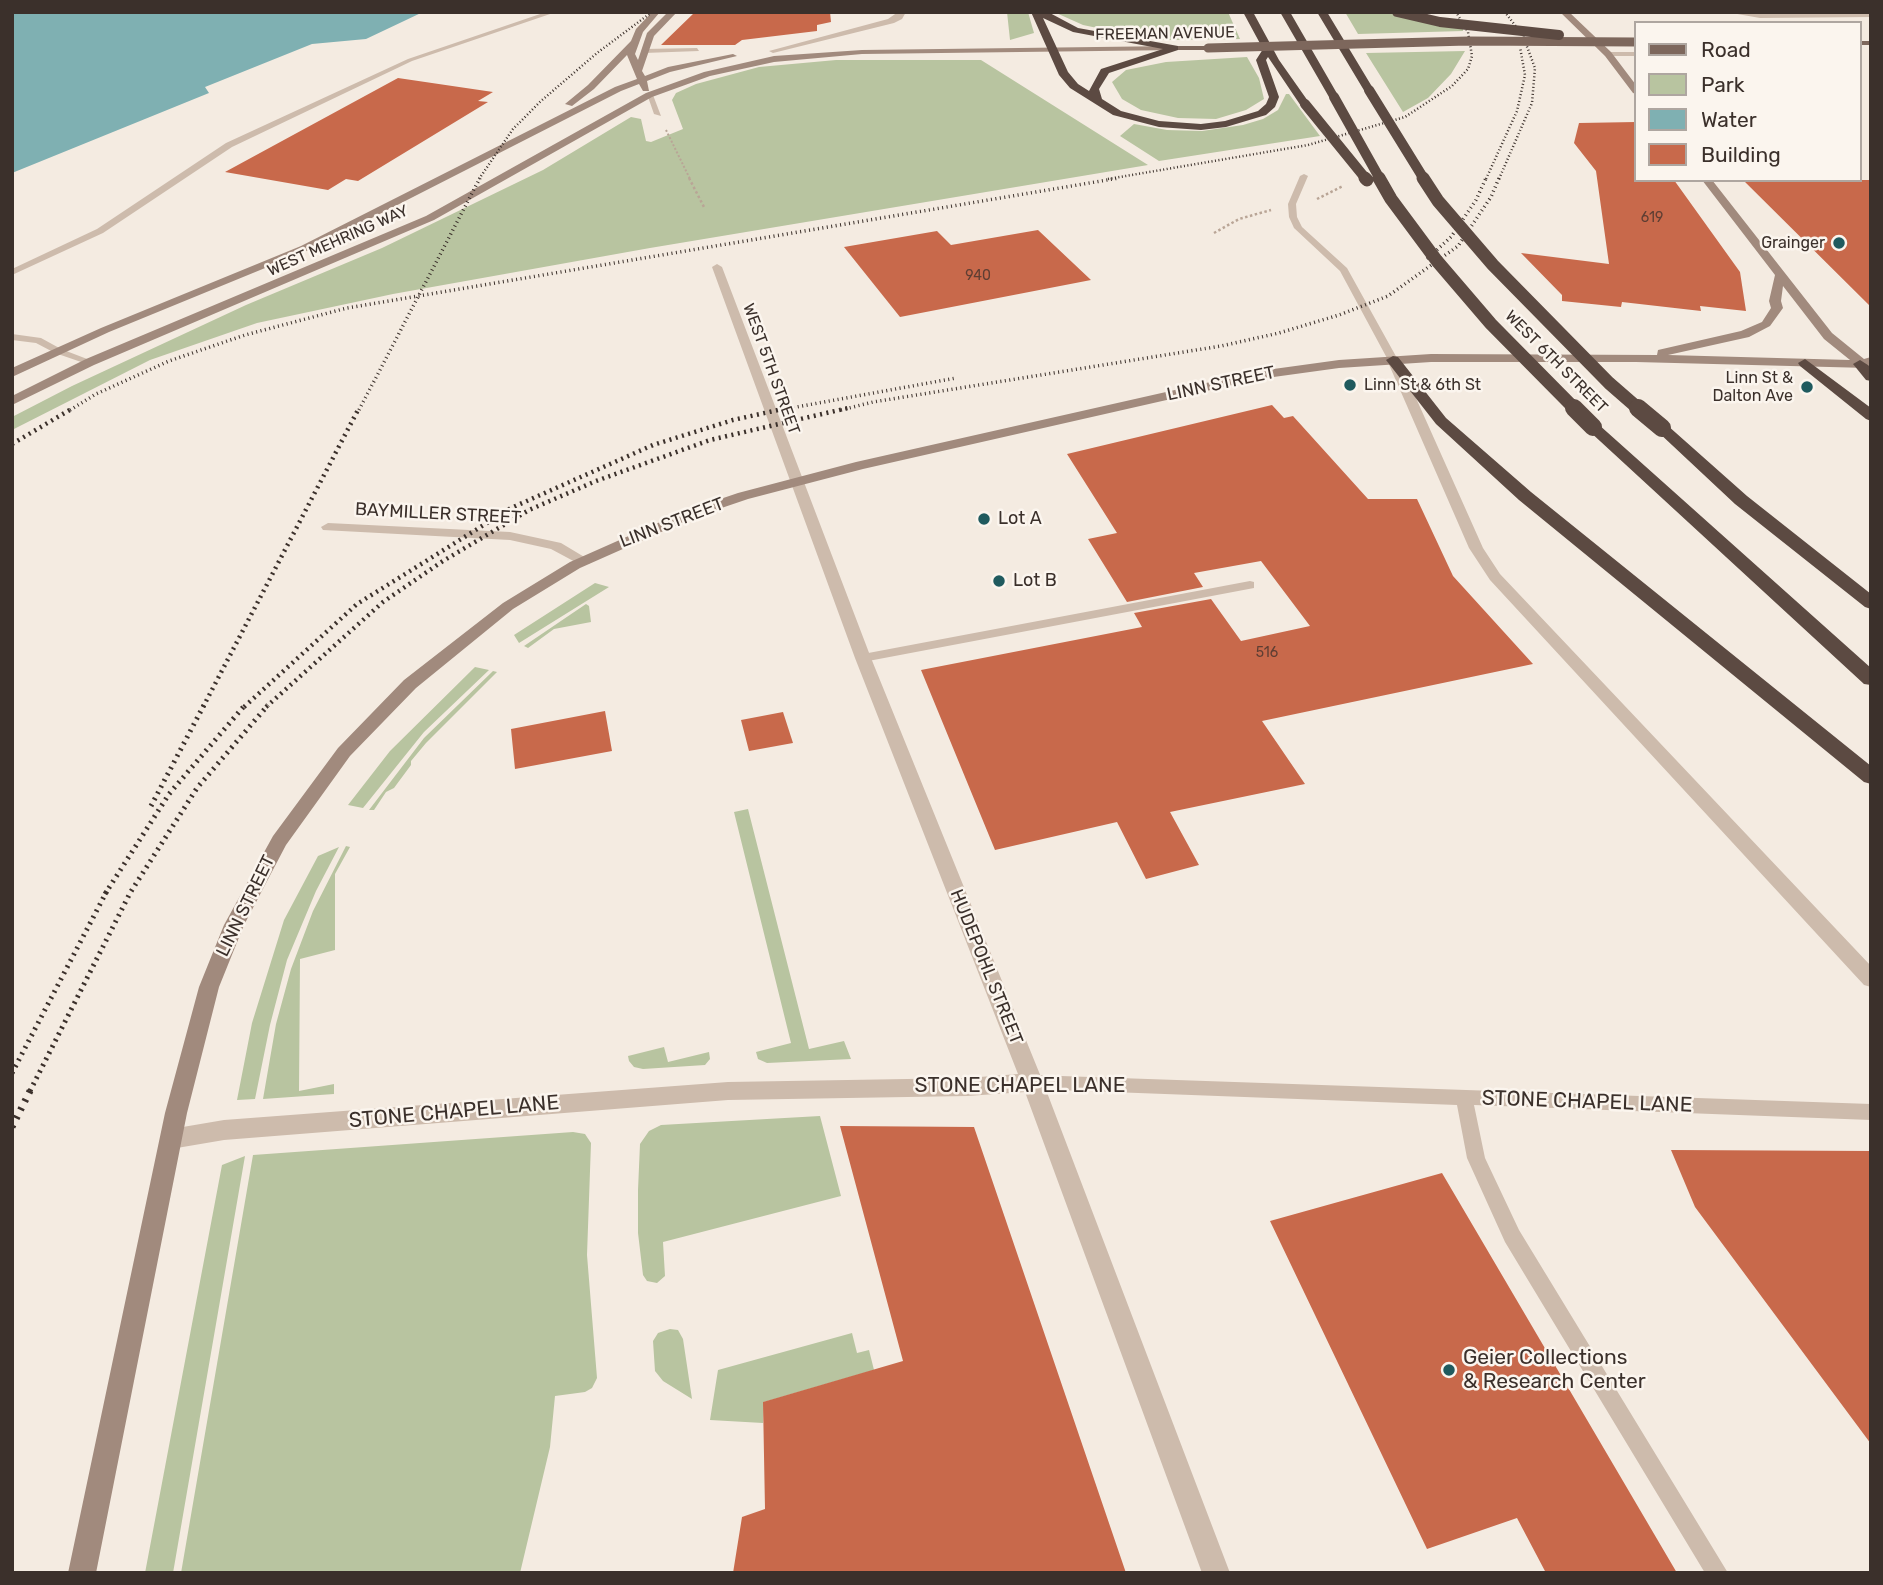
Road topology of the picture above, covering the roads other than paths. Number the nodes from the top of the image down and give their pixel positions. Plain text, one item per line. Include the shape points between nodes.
1 (553, 12) edge
2 (656, 12) edge
3 (673, 12) edge
4 (902, 12) edge
5 (1037, 12) edge
6 (1042, 12) edge
7 (1285, 12) edge
8 (1322, 12) edge
9 (1397, 12) edge
10 (1564, 12) edge
11 (1729, 12) edge
12 (1247, 13) edge
13 (1871, 15) edge
14 (1634, 34) edge
15 (1559, 35) junction
16 (1468, 41) junction
17 (635, 42) junction
18 (1634, 42) edge
19 (1175, 48) junction
20 (1268, 49) junction
21 (697, 50) dead end
22 (1052, 50) junction
23 (773, 51) junction
24 (862, 52) junction
25 (644, 53) junction
26 (750, 54) dead end
27 (1608, 54) junction
28 (1634, 54) edge
29 (738, 55) dead end
30 (691, 64) junction
31 (640, 75) junction
32 (1634, 88) edge
33 (649, 95) junction
34 (1097, 102) junction
35 (658, 114) road end
36 (518, 139) junction
37 (1304, 176) dead end
38 (1709, 182) edge
39 (1391, 199) junction
40 (717, 267) dead end
41 (12, 272) edge
42 (1780, 275) junction
43 (12, 337) edge
44 (58, 351) junction
45 (1636, 358) junction
46 (1393, 360) junction
47 (90, 362) junction
48 (1805, 363) junction
49 (1867, 364) edge
50 (12, 373) edge
51 (1871, 377) edge
52 (12, 401) edge
53 (1871, 416) edge
54 (796, 481) junction
55 (328, 527) dead end
56 (584, 561) junction
57 (1251, 584) dead end
58 (1871, 603) edge
59 (863, 658) junction
60 (1871, 679) edge
61 (1871, 777) edge
62 (1871, 979) edge
63 (1032, 1082) junction
64 (1465, 1098) junction
65 (1871, 1112) edge
66 (171, 1139) junction
67 (96, 1506) junction
68 (73, 1573) edge
69 (82, 1573) edge
70 (1216, 1573) edge
71 (1717, 1573) edge

1 - 41 lane via 410,60 229,145 100,231
2 - 17 main road
3 - 25 main road via 650,35
4 - 23 street via 884,24
5 - 22 highway
6 - 19 highway via 1076,30
7 - 39 highway, WEST 6TH STREET, bridge
8 - 58 highway, WEST 6TH STREET, bridge via 1408,157 1438,201 1493,265 1609,383 1741,500
9 - 15 highway, bridge via 1453,24
10 - 27 main road
11 - 13 lane
12 - 20 highway
14 - 15 main road, FREEMAN AVENUE
15 - 16 main road, FREEMAN AVENUE, bridge
16 - 18 main road, FREEMAN AVENUE, bridge
16 - 19 main road, FREEMAN AVENUE, bridge
17 - 31 main road via 631,54
17 - 36 main road via 585,92
19 - 22 main road, FREEMAN AVENUE
19 - 34 highway via 1105,71 1094,89
20 - 34 highway via 1261,60 1274,97 1262,113 1245,120 1202,127 1159,124 1140,121
20 - 39 highway, bridge via 1365,179
21 - 25 lane
22 - 24 main road, FREEMAN AVENUE
22 - 34 highway via 1074,86
23 - 24 main road, FREEMAN AVENUE
23 - 26 main road, FREEMAN AVENUE
24 - 33 main road, FREEMAN AVENUE via 744,65
25 - 30 main road via 664,62
25 - 31 main road
27 - 28 lane
27 - 32 main road
29 - 30 main road
30 - 31 main road
31 - 33 main road
31 - 36 main road, WEST MEHRING WAY
33 - 35 lane
33 - 47 main road, WEST MEHRING WAY via 430,218
36 - 44 main road, WEST MEHRING WAY via 293,254
37 - 46 lane via 1292,204 1298,228 1344,270
38 - 42 main road
39 - 60 highway, WEST 6TH STREET, bridge via 1491,324 1593,427
40 - 54 street, WEST 5TH STREET
42 - 45 main road via 1777,309 1766,324 1731,338
42 - 49 main road via 1828,336
43 - 44 lane via 38,340
44 - 47 lane
44 - 50 main road, WEST MEHRING WAY
45 - 46 main road, LINN STREET
45 - 48 main road, LINN STREET
46 - 54 main road, LINN STREET via 1312,367 1233,381
46 - 61 highway via 1441,421 1525,496
46 - 62 street via 1476,548 1495,577
47 - 52 main road, WEST MEHRING WAY
48 - 49 main road, LINN STREET
48 - 53 highway
49 - 51 highway
54 - 56 main road, LINN STREET via 690,514
54 - 59 street, HUDEPOHL STREET
55 - 56 street, BAYMILLER STREET via 510,536 556,546
56 - 66 main road, LINN STREET via 508,606 418,677 344,752 298,812 248,896 220,956 200,1017
57 - 59 lane
59 - 63 street, HUDEPOHL STREET
63 - 64 lane, STONE CHAPEL LANE
63 - 66 street, STONE CHAPEL LANE via 728,1091 224,1130
63 - 70 street, HUDEPOHL STREET
64 - 65 lane, STONE CHAPEL LANE
64 - 71 lane via 1476,1158 1512,1236
66 - 67 main road, LINN STREET
67 - 68 main road, LINN STREET
67 - 69 main road, LINN STREET

